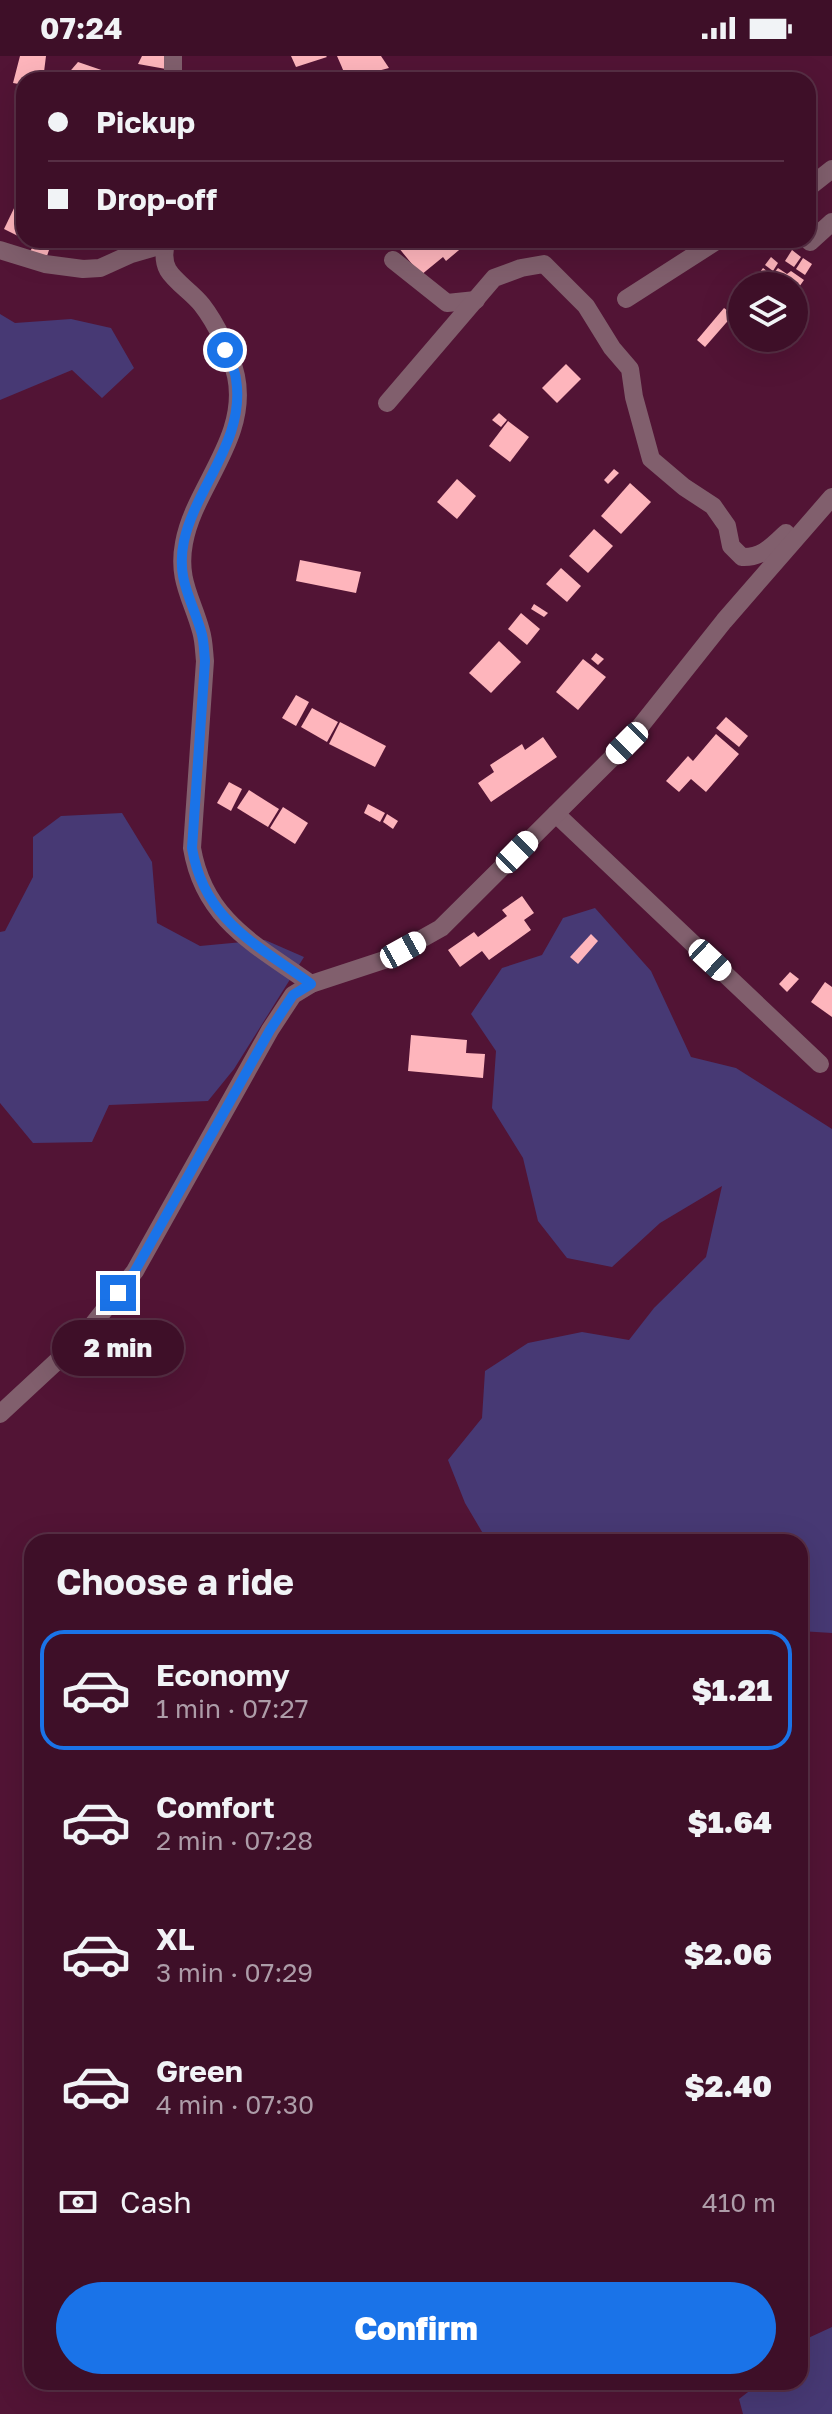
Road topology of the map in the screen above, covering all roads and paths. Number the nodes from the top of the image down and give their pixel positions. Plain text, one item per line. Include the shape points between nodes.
1 (832, 169) edge
2 (816, 182) edge
3 (832, 222) edge
4 (816, 237) edge
5 (148, 248) edge
6 (166, 248) edge
7 (706, 248) edge
8 (0, 250) edge
9 (393, 260) dead end
10 (626, 299) dead end
11 (476, 300) junction
12 (387, 403) dead end
13 (828, 501) edge
14 (556, 814) junction
15 (311, 984) junction
16 (820, 1064) dead end
17 (0, 1414) edge

1 - 2 street
3 - 4 street
5 - 8 street via 100,268 83,269
6 - 15 street via 169,271 212,321 236,376 237,392 227,446 192,516 181,567 202,633 205,661 192,836 197,874 217,909 241,934
7 - 10 street
9 - 11 street via 447,303
11 - 12 street
11 - 13 street via 494,278 544,264 573,291 630,369 651,459 713,506 727,526 731,546 742,557 766,552
13 - 14 street via 627,743
14 - 15 street via 441,928 384,960
14 - 16 street
15 - 17 street via 293,995 270,1030 135,1271 83,1337

